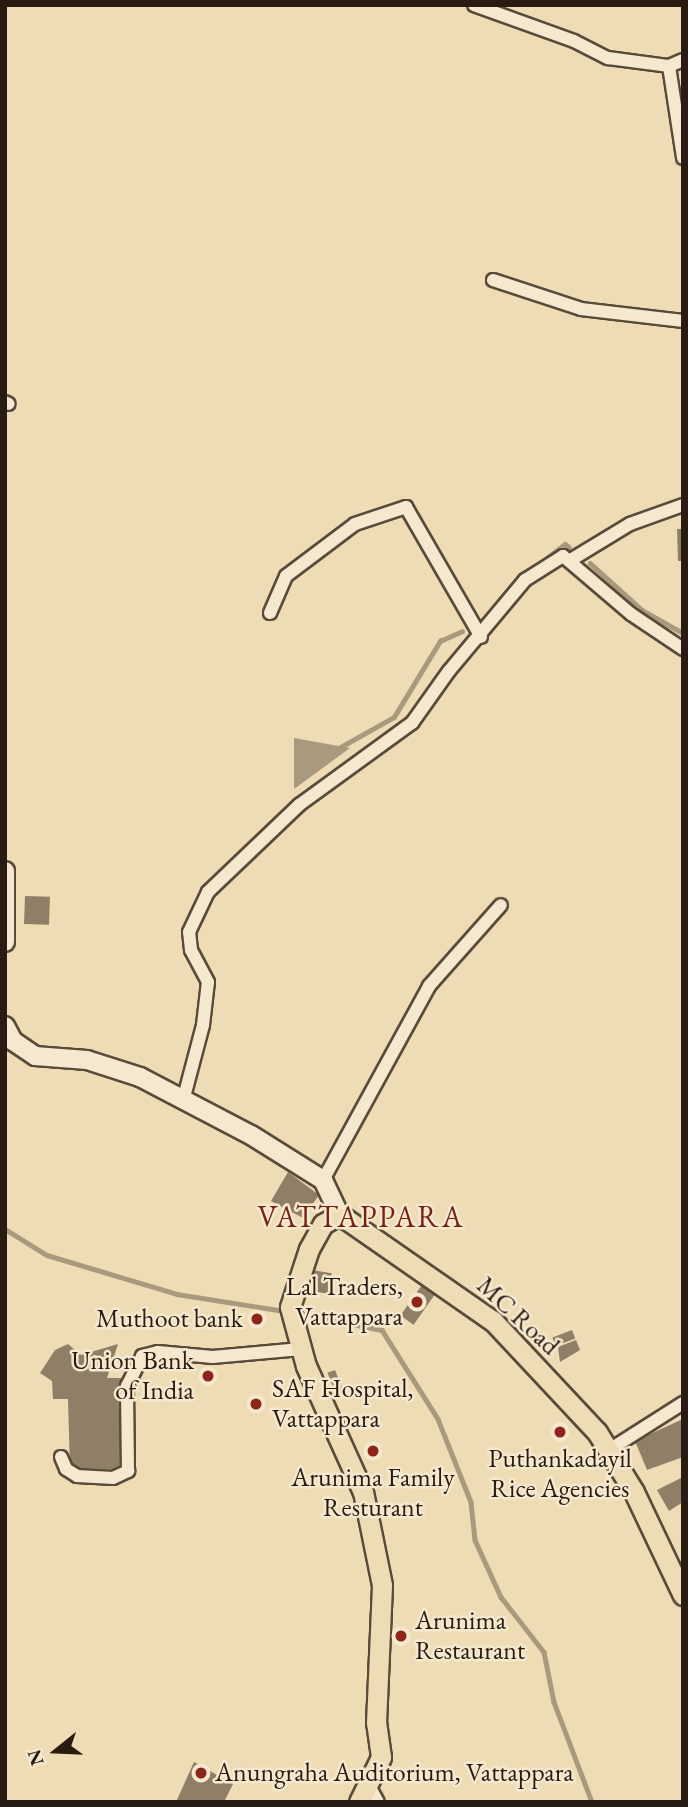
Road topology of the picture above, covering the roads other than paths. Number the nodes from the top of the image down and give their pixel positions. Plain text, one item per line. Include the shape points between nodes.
1 (474, 5) edge
2 (683, 60) edge
3 (668, 66) junction
4 (683, 158) edge
5 (493, 280) dead end
6 (683, 321) edge
7 (683, 505) edge
8 (569, 561) junction
9 (270, 613) dead end
10 (481, 637) junction
11 (683, 649) edge
12 (5, 871) edge
13 (501, 905) dead end
14 (5, 942) edge
15 (8, 1036) edge
16 (184, 1097) junction
17 (323, 1180) junction
18 (341, 1218) junction
19 (300, 1349) junction
20 (683, 1403) edge
21 (609, 1450) junction
22 (61, 1457) dead end
23 (683, 1595) edge
24 (369, 1796) edge

1 - 3 street via 608,58
2 - 3 street
3 - 4 street
5 - 6 street via 581,309
7 - 8 street via 630,524
8 - 10 street via 563,556 525,580
8 - 11 street via 631,614
9 - 10 street via 286,576 355,524 406,507
10 - 16 street via 449,671 412,723 299,805 208,892 189,932 191,950 208,982 203,1025
12 - 14 main road
13 - 17 street via 429,986
15 - 16 main road via 35,1056 86,1060
16 - 17 main road
17 - 18 main road
18 - 19 main road via 323,1224 290,1307
18 - 21 main road, MC Road via 493,1321
19 - 22 street via 225,1357 158,1352 142,1356 127,1386 128,1471 113,1478 77,1476 66,1469
19 - 24 main road via 350,1457 373,1523 382,1585 376,1723 381,1757
20 - 21 street
21 - 23 main road, MC Road

